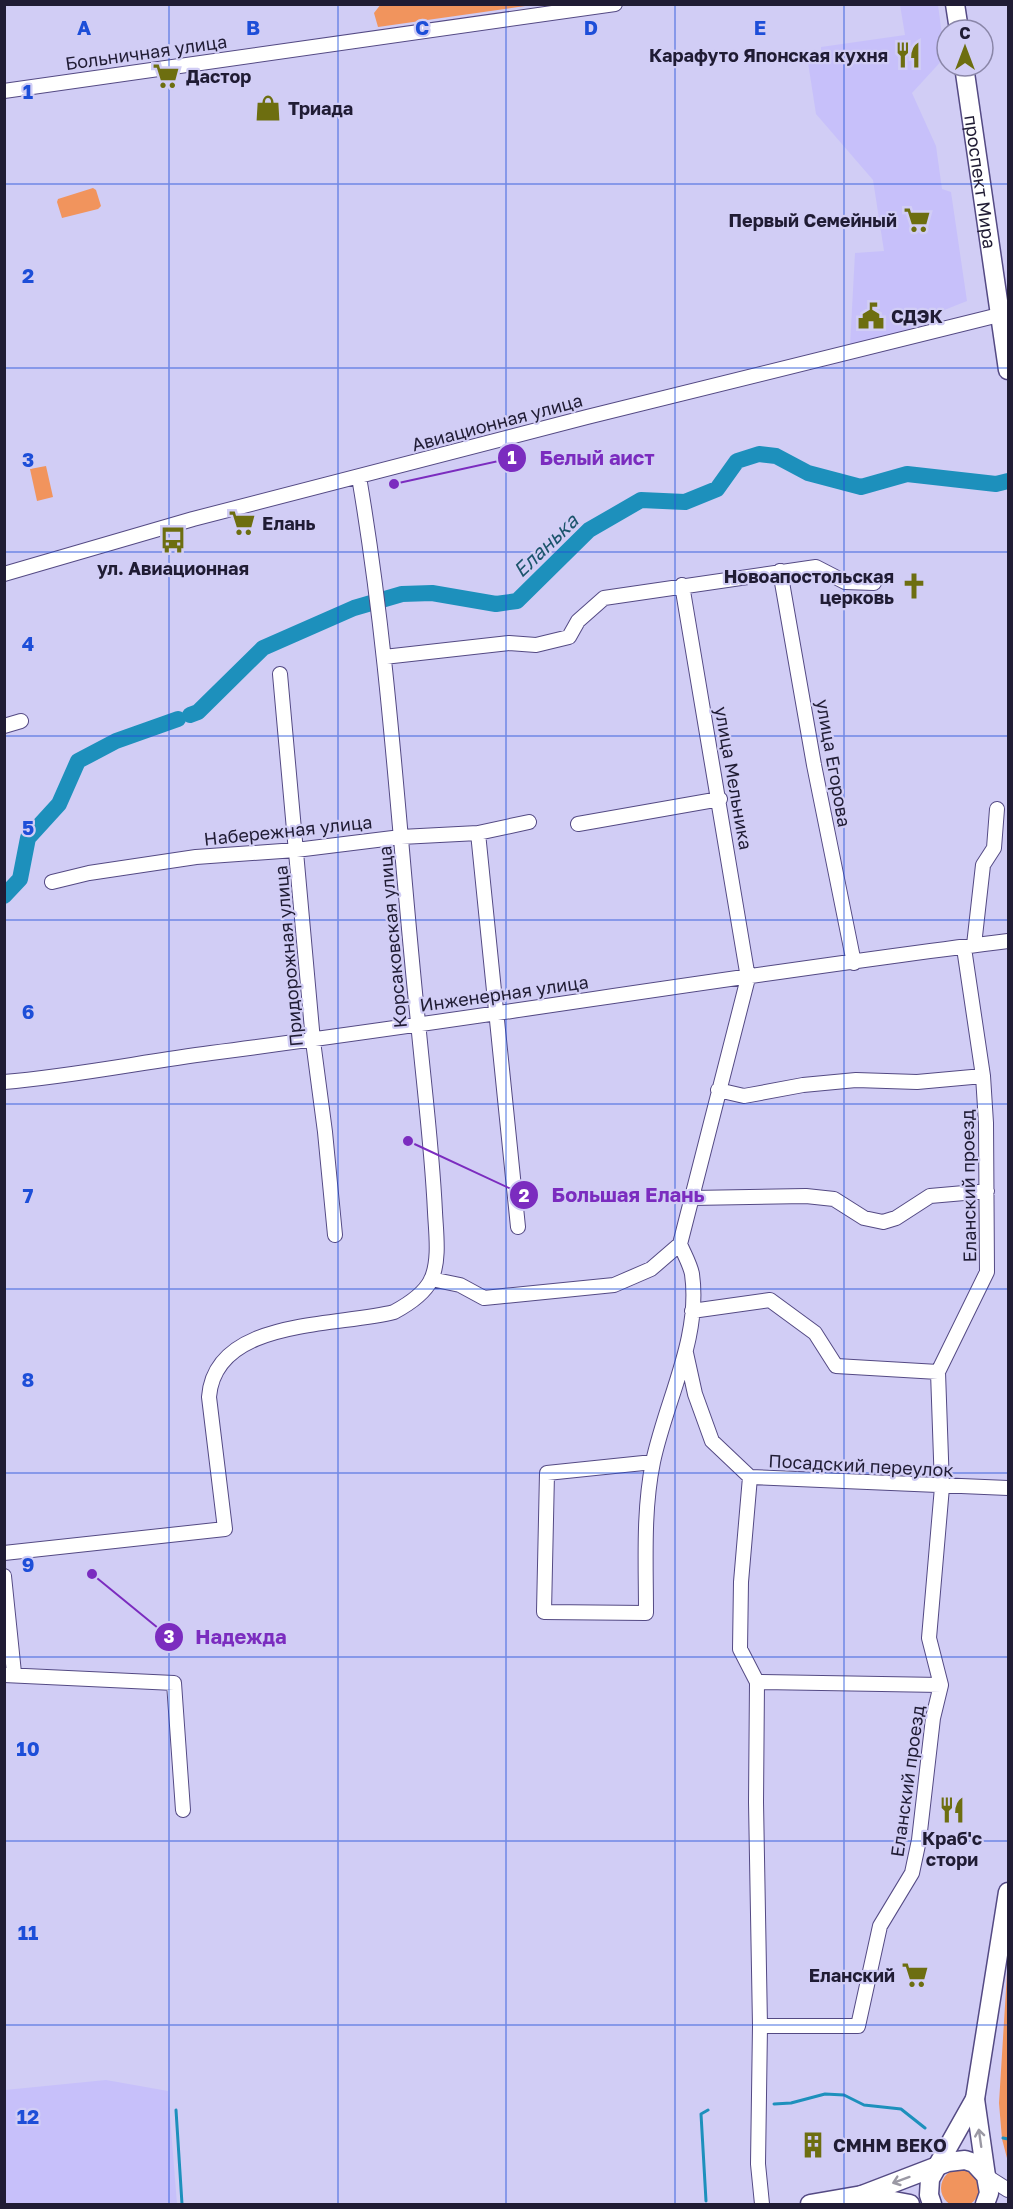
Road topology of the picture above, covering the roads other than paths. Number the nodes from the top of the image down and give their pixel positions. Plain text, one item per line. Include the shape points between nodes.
1 (615, 4) edge
2 (559, 8) edge
3 (966, 78) edge
4 (4, 91) edge
5 (1005, 314) edge
6 (1008, 370) edge
7 (359, 477) junction
8 (780, 571) junction
9 (4, 573) edge
10 (874, 583) dead end
11 (682, 585) junction
12 (384, 657) junction
13 (280, 674) dead end
14 (21, 722) dead end
15 (4, 726) edge
16 (720, 800) junction
17 (997, 809) dead end
18 (529, 822) dead end
19 (578, 824) dead end
20 (478, 833) junction
21 (401, 837) junction
22 (296, 850) junction
23 (52, 882) dead end
24 (1008, 941) edge
25 (969, 946) junction
26 (854, 963) junction
27 (748, 978) junction
28 (498, 1014) junction
29 (418, 1024) junction
30 (313, 1041) junction
31 (983, 1076) junction
32 (4, 1082) edge
33 (718, 1090) junction
34 (987, 1191) junction
35 (691, 1198) junction
36 (518, 1227) dead end
37 (334, 1235) dead end
38 (680, 1244) junction
39 (431, 1280) junction
40 (692, 1311) junction
41 (685, 1351) junction
42 (938, 1372) junction
43 (653, 1462) junction
44 (750, 1477) junction
45 (942, 1487) junction
46 (1008, 1488) edge
47 (4, 1553) edge
48 (4, 1576) edge
49 (9, 1674) edge
50 (757, 1682) junction
51 (941, 1685) junction
52 (183, 1809) dead end
53 (1008, 1892) edge
54 (760, 2026) junction
55 (975, 2099) junction
56 (940, 2166) junction
57 (986, 2176) junction
58 (1008, 2190) edge
59 (862, 2195) junction
60 (762, 2205) edge
61 (810, 2205) edge
62 (910, 2205) edge
63 (933, 2205) edge
64 (985, 2205) edge

1 - 2 street, Больничная улица
2 - 4 street, Больничная улица
3 - 5 main road, проспект Мира
5 - 6 main road, проспект Мира
5 - 7 street, Авиационная улица
7 - 9 street, Авиационная улица
7 - 12 street, Корсаковская улица via 375,570
8 - 10 street via 816,567 845,582
8 - 11 street
8 - 26 street, улица Егорова
11 - 12 street via 604,598 578,621 569,637 536,645 509,643
11 - 16 street, улица Мельника
12 - 21 street, Корсаковская улица
13 - 22 street, Придорожная улица
14 - 15 street
16 - 19 street
16 - 27 street, улица Мельника
17 - 25 street via 994,848 983,865
18 - 20 street, Набережная улица
20 - 21 street, Набережная улица
20 - 28 street
21 - 22 street, Набережная улица
21 - 29 street, Корсаковская улица
22 - 23 street, Набережная улица via 196,857
22 - 30 street, Придорожная улица
24 - 25 street, Инженерная улица
25 - 26 street, Инженерная улица
25 - 31 street, Еланский проезд
26 - 27 street, Инженерная улица
27 - 28 street, Инженерная улица
27 - 33 street
28 - 29 street, Инженерная улица
28 - 36 street
29 - 30 street, Инженерная улица
29 - 39 street, Корсаковская улица via 432,1139 436,1253
30 - 32 street, Инженерная улица
30 - 37 street, Придорожная улица
31 - 33 street via 908,1082 855,1080 744,1096
31 - 34 street, Еланский проезд
33 - 35 street
34 - 35 street via 930,1196 897,1218 883,1222 864,1218 834,1199
34 - 42 street, Еланский проезд via 987,1272
35 - 38 street
38 - 39 street via 651,1269 614,1285 483,1298 460,1285
38 - 40 street, Посадский переулок via 692,1273
39 - 47 street via 394,1312 258,1337 232,1350 221,1362 209,1397 225,1529
40 - 41 street, Посадский переулок
40 - 42 street via 770,1300 814,1333 836,1366
41 - 43 street, Посадский переулок
41 - 44 street, Посадский переулок via 712,1441
42 - 45 street, Еланский проезд
43 - 43 street, Посадский переулок via 645,1523 646,1612 544,1612 547,1473
44 - 45 street, Посадский переулок
44 - 50 street via 740,1649
45 - 46 street, Посадский переулок
45 - 51 street, Еланский проезд via 929,1638
48 - 49 street
49 - 52 street via 174,1683
50 - 51 street
50 - 54 street
51 - 54 street, Еланский проезд via 912,1873 880,1926 858,2026
53 - 55 main road
54 - 60 street via 758,2164
55 - 56 main road
57 -> 55 main road
56 - 57 main road via 965,2160 974,2163
56 -> 59 main road
56 - 63 main road via 930,2179
57 - 58 street
57 - 64 main road via 989,2193
59 - 61 main road
59 - 62 main road

